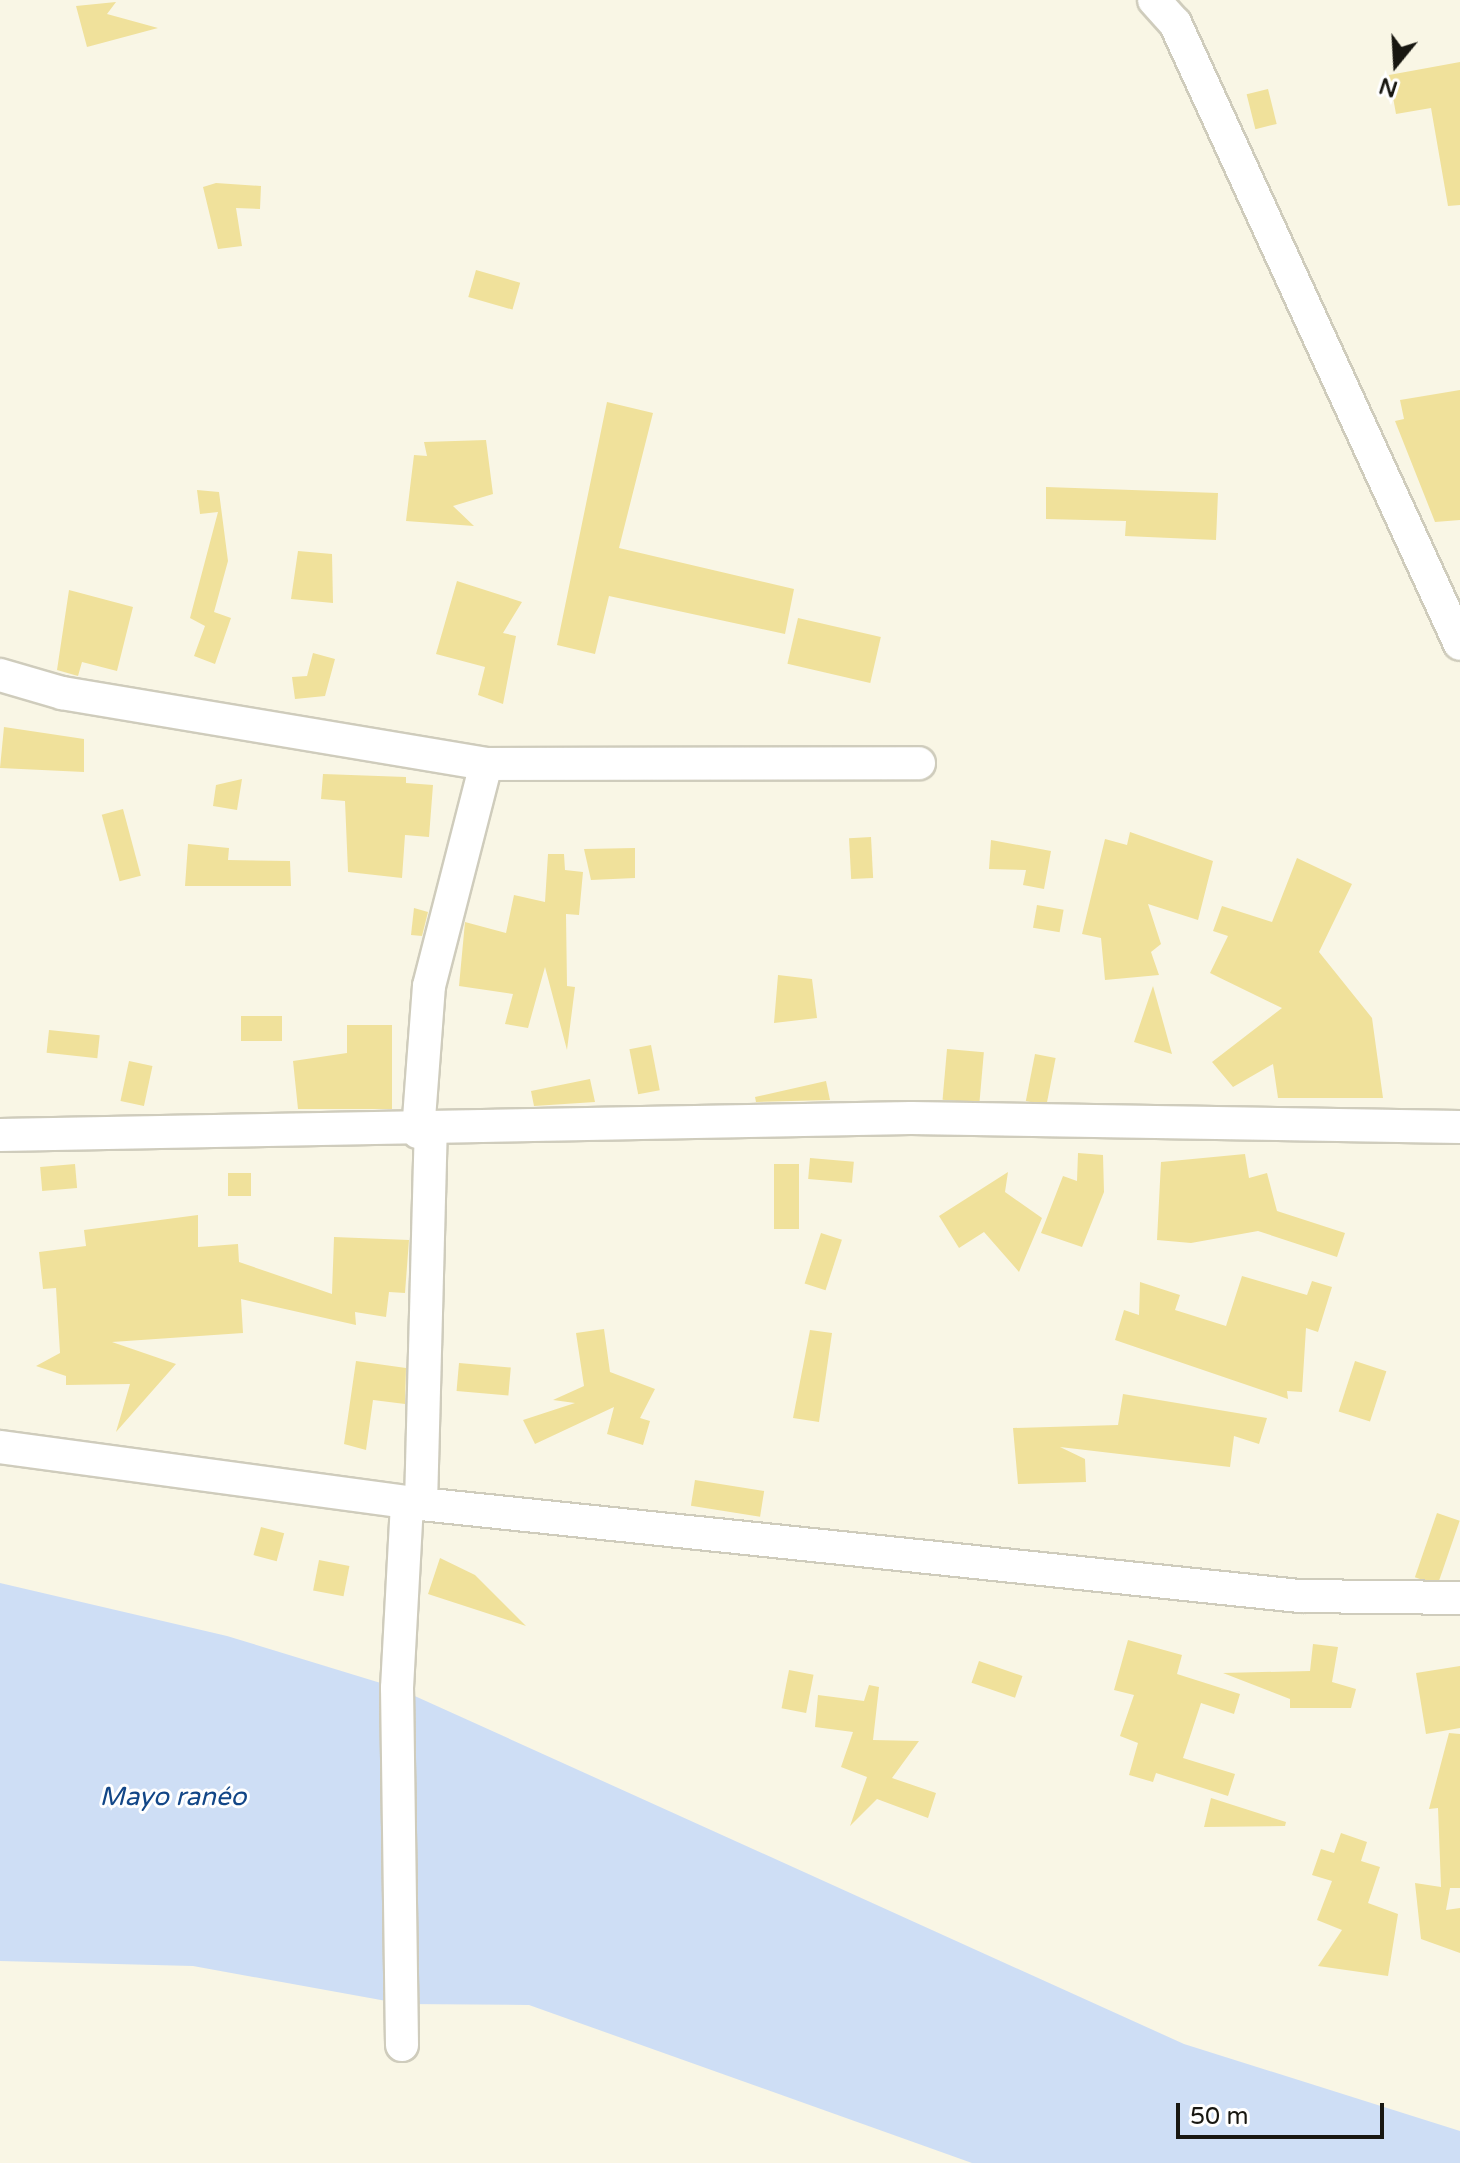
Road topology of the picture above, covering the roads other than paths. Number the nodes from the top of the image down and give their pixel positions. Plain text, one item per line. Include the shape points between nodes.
1 (1154, 0) edge
2 (1460, 644) edge
3 (0, 675) edge
4 (919, 763) dead end
5 (486, 764) junction
6 (1460, 1127) edge
7 (425, 1131) junction
8 (0, 1135) edge
9 (0, 1447) edge
10 (414, 1503) junction
11 (1460, 1598) edge
12 (402, 2045) dead end

1 - 2 street via 1175,23
3 - 5 street via 62,693
4 - 5 street
5 - 7 street via 429,986
6 - 7 street via 911,1118
7 - 8 street
7 - 10 street
9 - 10 street
10 - 11 street via 1300,1596
10 - 12 street via 397,1688

